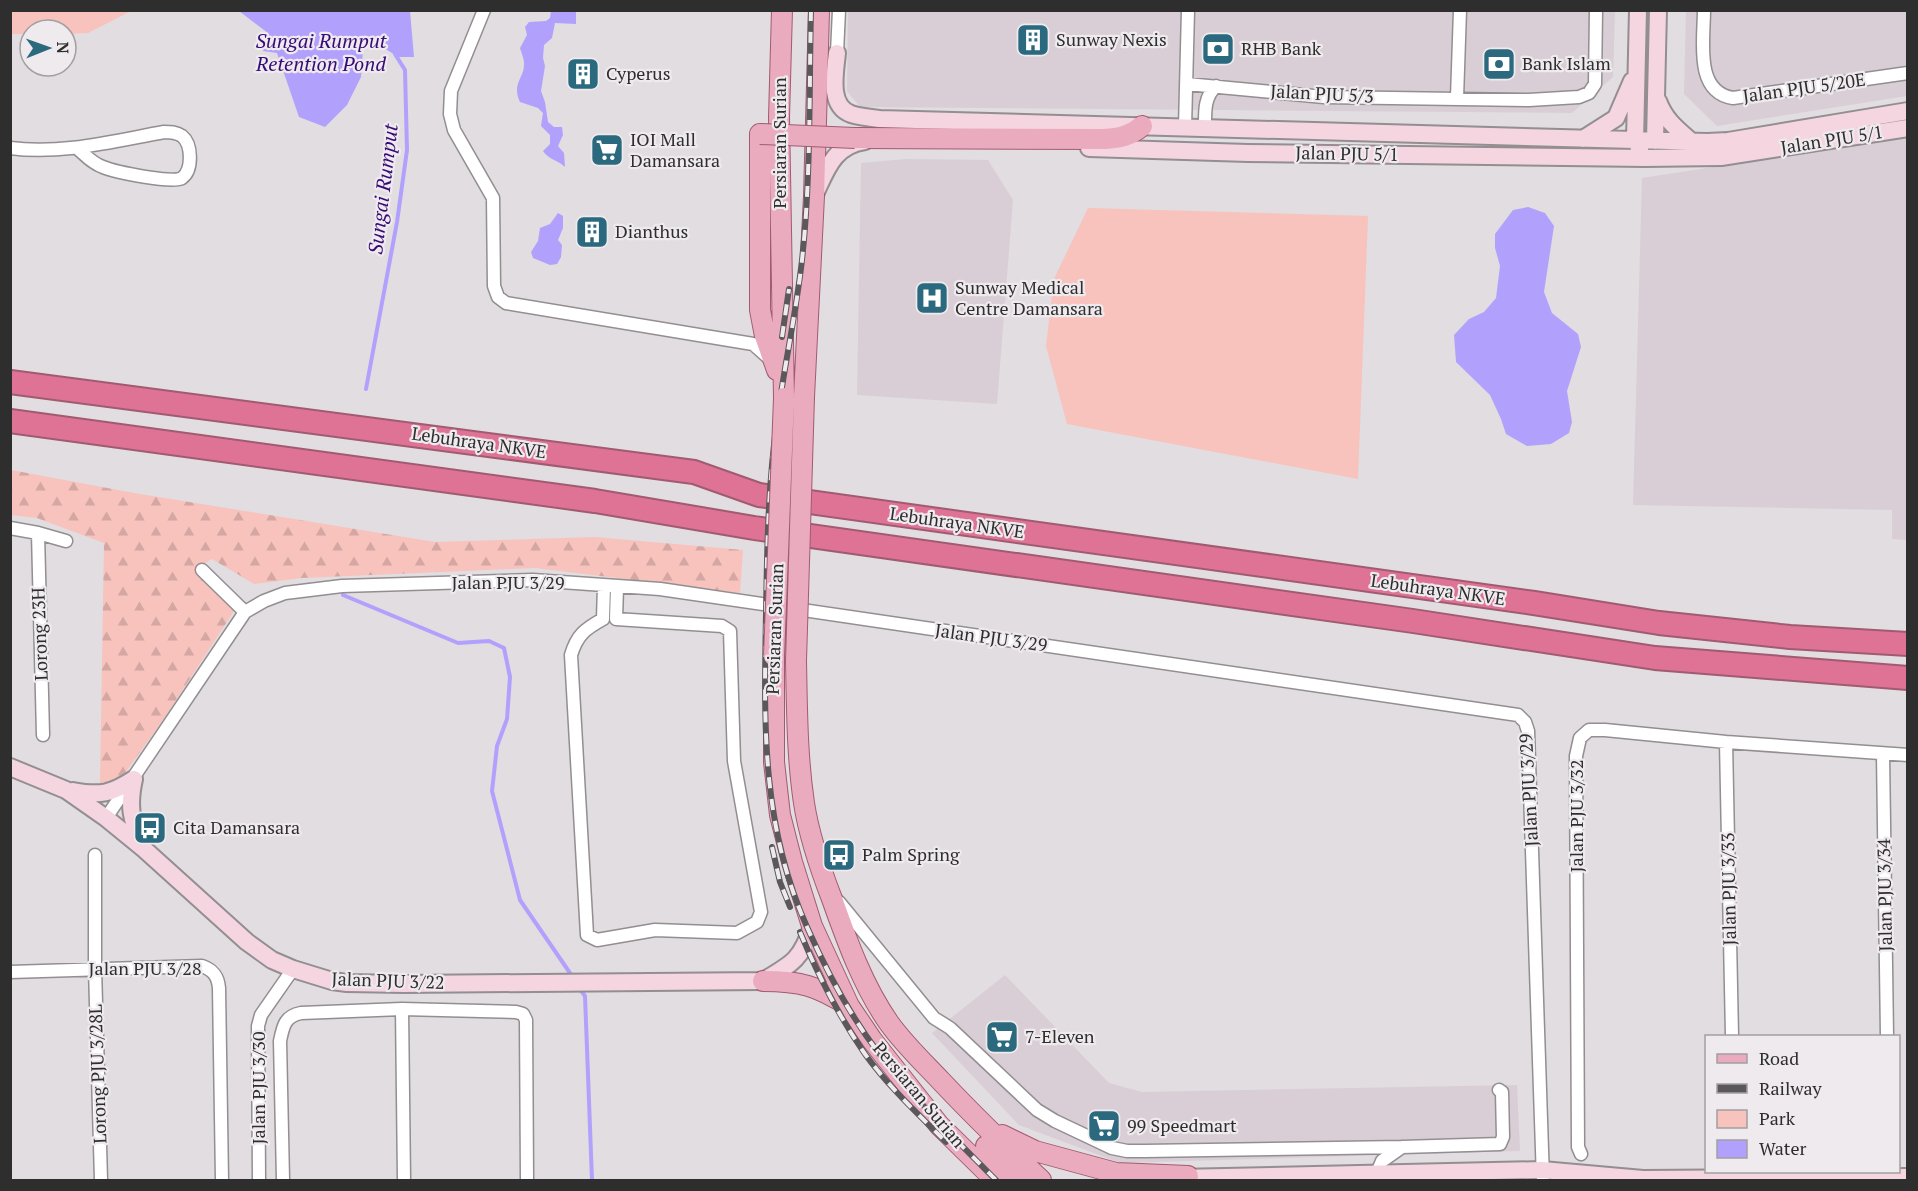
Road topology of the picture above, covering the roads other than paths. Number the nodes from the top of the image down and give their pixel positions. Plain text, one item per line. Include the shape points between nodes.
1 (484, 10) edge
2 (782, 10) edge
3 (819, 10) edge
4 (839, 10) edge
5 (1188, 10) edge
6 (1460, 10) edge
7 (1596, 10) edge
8 (1638, 10) edge
9 (1658, 10) edge
10 (1704, 10) edge
11 (837, 53) joint
12 (1636, 70) junction
13 (1908, 73) edge
14 (1187, 84) junction
15 (1216, 86) junction
16 (1457, 98) junction
17 (1656, 98) junction
18 (1908, 111) edge
19 (863, 116) junction
20 (1142, 126) junction
21 (1185, 127) junction
22 (1205, 128) junction
23 (1908, 128) edge
24 (1582, 139) junction
25 (1635, 140) junction
26 (1655, 141) junction
27 (858, 142) junction
28 (1692, 142) junction
29 (10, 148) edge
30 (77, 148) junction
31 (1645, 158) junction
32 (814, 196) junction
33 (773, 362) junction
34 (10, 381) edge
35 (790, 394) junction
36 (10, 421) edge
37 (10, 528) edge
38 (38, 533) junction
39 (66, 541) dead end
40 (202, 570) dead end
41 (604, 586) junction
42 (617, 587) junction
43 (245, 612) junction
44 (1902, 642) edge
45 (1908, 678) edge
46 (43, 735) dead end
47 (1726, 742) junction
48 (1883, 754) junction
49 (1908, 754) edge
50 (10, 766) edge
51 (134, 780) junction
52 (66, 790) junction
53 (106, 818) junction
54 (144, 849) junction
55 (95, 855) dead end
56 (827, 887) junction
57 (815, 934) junction
58 (95, 968) junction
59 (293, 969) junction
60 (10, 972) edge
61 (763, 981) junction
62 (849, 1006) junction
63 (402, 1009) junction
64 (1732, 1035) edge
65 (1887, 1035) edge
66 (1499, 1090) dead end
67 (983, 1125) junction
68 (259, 1130) junction
69 (281, 1130) junction
70 (1402, 1147) junction
71 (1581, 1154) dead end
72 (282, 1155) junction
73 (259, 1156) junction
74 (1377, 1173) junction
75 (1542, 1175) edge
76 (1188, 1176) junction
77 (1908, 1177) edge
78 (101, 1180) edge
79 (222, 1180) edge
80 (259, 1180) edge
81 (283, 1180) edge
82 (404, 1180) edge
83 (526, 1180) edge
84 (995, 1180) edge
85 (1020, 1180) edge
86 (1041, 1180) edge
87 (1159, 1180) edge

1 - 33 street via 451,91 450,114 453,130 493,198 494,286 498,297 506,303 753,344
2 - 35 main road, Persiaran Surian via 779,117
3 - 32 main road, Persiaran Surian
4 - 11 street
5 - 14 street
6 - 16 street
7 - 16 street, Jalan PJU 5/3 via 1595,84 1590,93 1529,100
8 - 12 street
9 - 17 street
10 - 13 street, Jalan PJU 5/20E via 1704,72 1721,96 1733,98
11 - 19 street via 837,103 842,110
12 - 24 street via 1616,118
12 - 25 street
14 - 15 street, Jalan PJU 5/3
14 - 21 street
15 - 16 street, Jalan PJU 5/3 via 1324,97
15 - 22 street via 1206,100
17 - 26 street
17 - 28 street via 1668,120
18 - 28 street, Jalan PJU 5/1 via 1728,141
19 - 20 street, Jalan PJU 5/1
19 - 27 street via 852,120 846,130 850,139
20 - 21 street, Jalan PJU 5/1
20 - 33 main road, bridge via 1124,137 1104,139 760,134 760,310
21 - 22 street, Jalan PJU 5/1
22 - 24 street, Jalan PJU 5/1
23 - 31 street, Jalan PJU 5/1 via 1738,156
24 - 25 street, Jalan PJU 5/1
25 - 26 street, Jalan PJU 5/1
25 - 31 street
26 - 28 street, Jalan PJU 5/1
26 - 31 street
27 - 31 street, Jalan PJU 5/1
27 - 32 street, Jalan PJU 5/1 via 836,154
29 - 30 street
30 - 30 street via 103,167 164,180 180,180 189,164 188,144 175,132
32 - 35 main road, Persiaran Surian
33 - 35 main road
34 - 44 highway, Lebuhraya NKVE via 694,472 759,495 1659,623 1790,637
35 - 56 main road, Persiaran Surian, bridge via 798,748 804,805
35 - 57 main road, Persiaran Surian, bridge via 774,656 774,762 780,815
36 - 45 highway, Lebuhraya NKVE via 595,501 755,529 1655,658
37 - 38 street
38 - 39 street
38 - 46 street, Lorong 23H
40 - 43 street
41 - 42 street, Jalan PJU 3/29
41 - 42 street via 603,620 584,629 571,655 587,935 597,940 655,930 737,933 757,922 761,912 734,761 730,631 722,626 616,619
41 - 43 street, Jalan PJU 3/29 via 533,580 342,586 285,593
42 - 75 street, Jalan PJU 3/29 via 660,589 1518,715 1528,731
43 - 51 street, Jalan PJU 3/29
47 - 48 street, Jalan PJU 3/32
47 - 64 street, Jalan PJU 3/33
47 - 71 street, Jalan PJU 3/32 via 1605,730 1589,730 1580,738 1577,747
48 - 49 street, Jalan PJU 3/32
48 - 65 street, Jalan PJU 3/34
50 - 52 street, Jalan PJU 3/22
51 - 52 street via 104,794
51 - 53 street, Jalan PJU 3/29
51 - 54 street via 131,816
52 - 53 street, Jalan PJU 3/22
53 - 54 street, Jalan PJU 3/22
54 - 59 street, Jalan PJU 3/22 via 247,942
55 - 58 street, Lorong PJU 3/28L
56 - 67 main road, Persiaran Surian via 868,988 889,1023
56 - 70 street via 934,1018 950,1028 1037,1110 1112,1148 1145,1151
57 - 61 street via 794,962
57 - 62 main road, Persiaran Surian
57 - 85 main road via 840,963 881,1031 918,1077
58 - 60 street, Jalan PJU 3/28
58 - 78 street, Lorong PJU 3/28L
58 - 79 street, Jalan PJU 3/28 via 202,966 218,980
59 - 61 street, Jalan PJU 3/22 via 347,983
59 - 68 street, Jalan PJU 3/30 via 258,1026
61 - 62 main road via 807,984
62 - 84 main road, Persiaran Surian via 939,1125
63 - 69 street via 292,1014 285,1021 280,1041
63 - 82 street
63 - 83 street via 523,1014
66 - 70 street via 1503,1137 1500,1144
67 - 76 main road via 1035,1151 1081,1165 1116,1173
67 - 86 main road, Persiaran Surian
68 - 69 street
68 - 73 street, Jalan PJU 3/30
69 - 72 street
70 - 74 street via 1382,1161
72 - 73 street
72 - 81 street
73 - 80 street, Jalan PJU 3/30
74 - 75 street
74 - 76 street
75 - 77 street via 1643,1179
76 - 87 street

